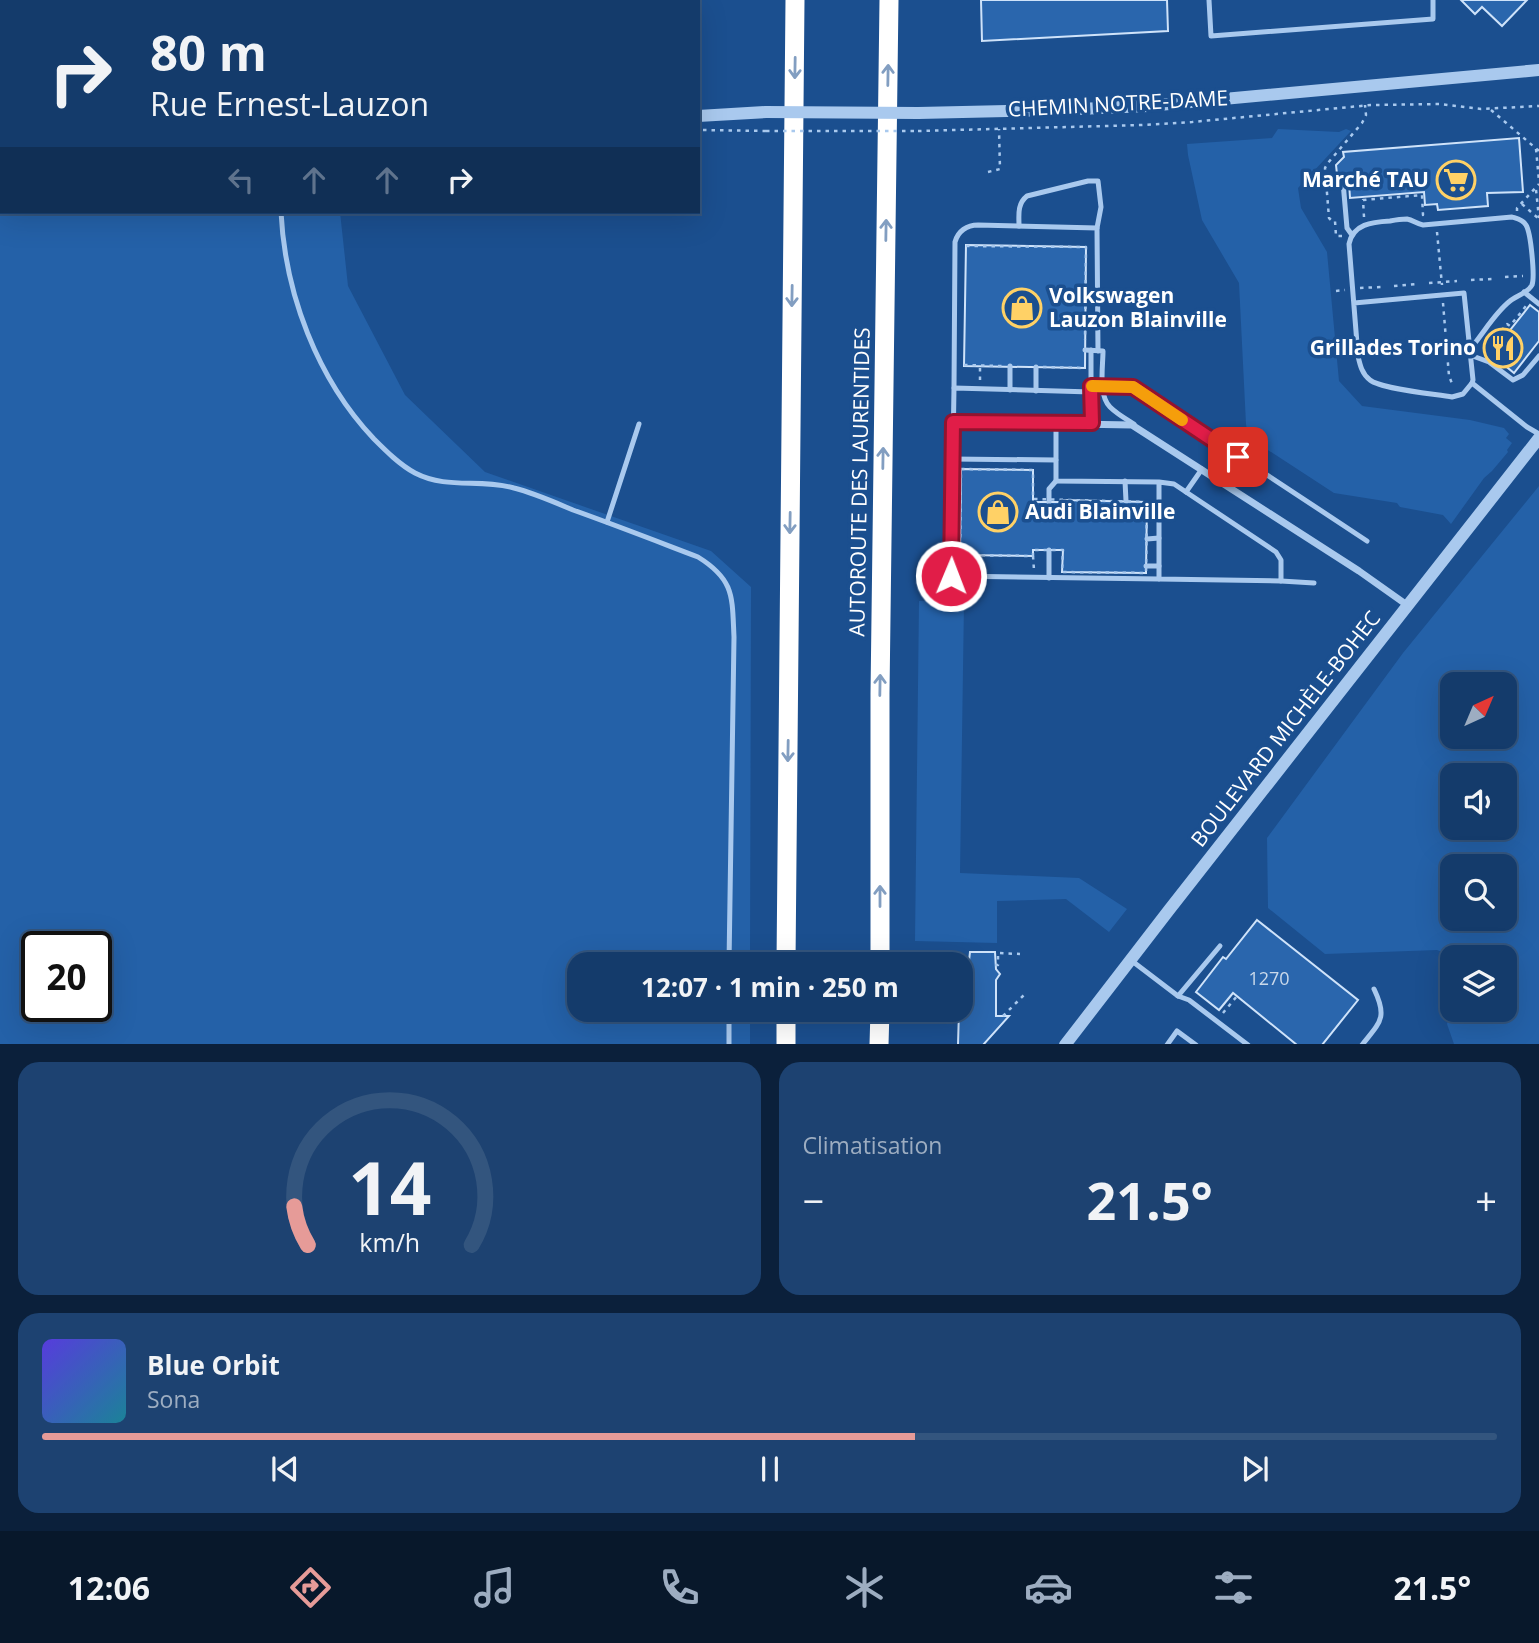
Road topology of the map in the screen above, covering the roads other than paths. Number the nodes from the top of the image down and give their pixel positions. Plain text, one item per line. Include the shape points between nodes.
1 (796, 0) edge
2 (889, 0) edge
3 (1209, 0) edge
4 (1433, 0) edge
5 (1539, 70) edge
6 (700, 108) edge
7 (766, 112) junction
8 (700, 116) edge
9 (1343, 182) dead end
10 (281, 214) edge
11 (1018, 226) junction
12 (1097, 228) junction
13 (1352, 235) junction
14 (1524, 292) junction
15 (1354, 303) junction
16 (1539, 304) edge
17 (1469, 346) junction
18 (1094, 351) junction
19 (1470, 355) junction
20 (1539, 356) edge
21 (1010, 366) road end
22 (1036, 367) road end
23 (1472, 383) junction
24 (1103, 386) junction
25 (954, 388) junction
26 (1091, 389) junction
27 (1010, 390) junction
28 (1036, 391) junction
29 (953, 422) junction
30 (1056, 423) junction
31 (1092, 423) junction
32 (639, 425) dead end
33 (1139, 428) junction
34 (1539, 436) edge
35 (952, 459) junction
36 (1056, 460) junction
37 (1202, 469) junction
38 (1056, 481) junction
39 (1125, 481) junction
40 (1159, 482) junction
41 (1186, 492) junction
42 (1126, 501) dead end
43 (1049, 502) dead end
44 (607, 522) junction
45 (1147, 538) road end
46 (1159, 538) junction
47 (1367, 541) dead end
48 (1049, 550) dead end
49 (1146, 566) road end
50 (1159, 566) junction
51 (1049, 578) junction
52 (1159, 579) junction
53 (1281, 581) junction
54 (1314, 583) dead end
55 (1407, 605) junction
56 (1220, 947) dead end
57 (729, 952) edge
58 (786, 952) edge
59 (880, 952) edge
60 (1130, 959) junction
61 (1374, 989) dead end
62 (1178, 996) junction
63 (729, 1022) edge
64 (786, 1022) edge
65 (880, 1022) edge
66 (1070, 1043) edge
67 (729, 1044) edge
68 (786, 1044) edge
69 (880, 1044) edge
70 (1168, 1044) edge
71 (1195, 1044) edge
72 (1247, 1044) edge
73 (1363, 1044) edge

1 -> 58 highway
59 -> 2 highway, AUTOROUTE DES LAURENTIDES
3 - 4 lane via 1211,36 1433,19
5 - 7 street, CHEMIN NOTRE-DAME, bridge via 1148,106
6 - 7 street, CHEMIN NOTRE-DAME
7 - 8 street, CHEMIN NOTRE-DAME
9 - 13 lane
10 - 44 lane via 290,278 310,338 340,394 382,447 413,472 438,482 502,485
11 - 12 lane
11 - 12 lane via 1023,199 1098,181 1101,208
11 - 25 lane via 973,225 957,235
12 - 18 lane
13 - 14 lane via 1377,222 1410,219 1423,225 1516,218 1524,223 1529,236 1533,281
13 - 15 lane
14 - 16 lane
14 - 17 lane via 1508,302
15 - 17 lane via 1464,293
15 - 23 lane via 1359,363 1370,380 1381,386 1452,397 1461,396
17 - 19 lane
18 - 24 lane
18 - 26 lane
19 - 20 lane via 1513,380
19 - 23 lane
21 - 27 lane
22 - 28 lane
23 - 34 lane
24 - 26 lane
24 - 33 lane via 1108,405
24 - 47 lane via 1133,387
25 - 27 lane
25 - 29 lane
26 - 28 lane
26 - 31 lane
27 - 28 lane
29 - 30 street
29 - 35 lane
30 - 31 street
30 - 36 lane
31 - 33 street
32 - 44 lane
33 - 37 street
34 - 55 street, BOULEVARD MICHÈLE-BOHEC
35 - 36 lane
35 - 51 lane via 951,576
36 - 38 lane
37 - 41 lane
37 - 55 street
38 - 39 lane
38 - 43 lane via 1049,489
39 - 40 lane
39 - 42 lane
40 - 41 lane
40 - 46 lane
41 - 53 lane via 1276,552 1281,559
44 - 57 lane via 698,557 719,572 731,594
45 - 46 lane
46 - 50 lane
48 - 51 lane
49 - 50 lane
50 - 52 lane
51 - 52 lane
52 - 53 lane
53 - 54 lane
55 - 60 street, BOULEVARD MICHÈLE-BOHEC
56 - 62 lane
60 - 62 lane
60 - 66 street, BOULEVARD MICHÈLE-BOHEC
61 - 73 lane via 1382,1007 1381,1018
62 - 72 lane
63 - 67 lane
64 - 68 highway
65 - 69 highway
70 - 71 lane via 1177,1031

